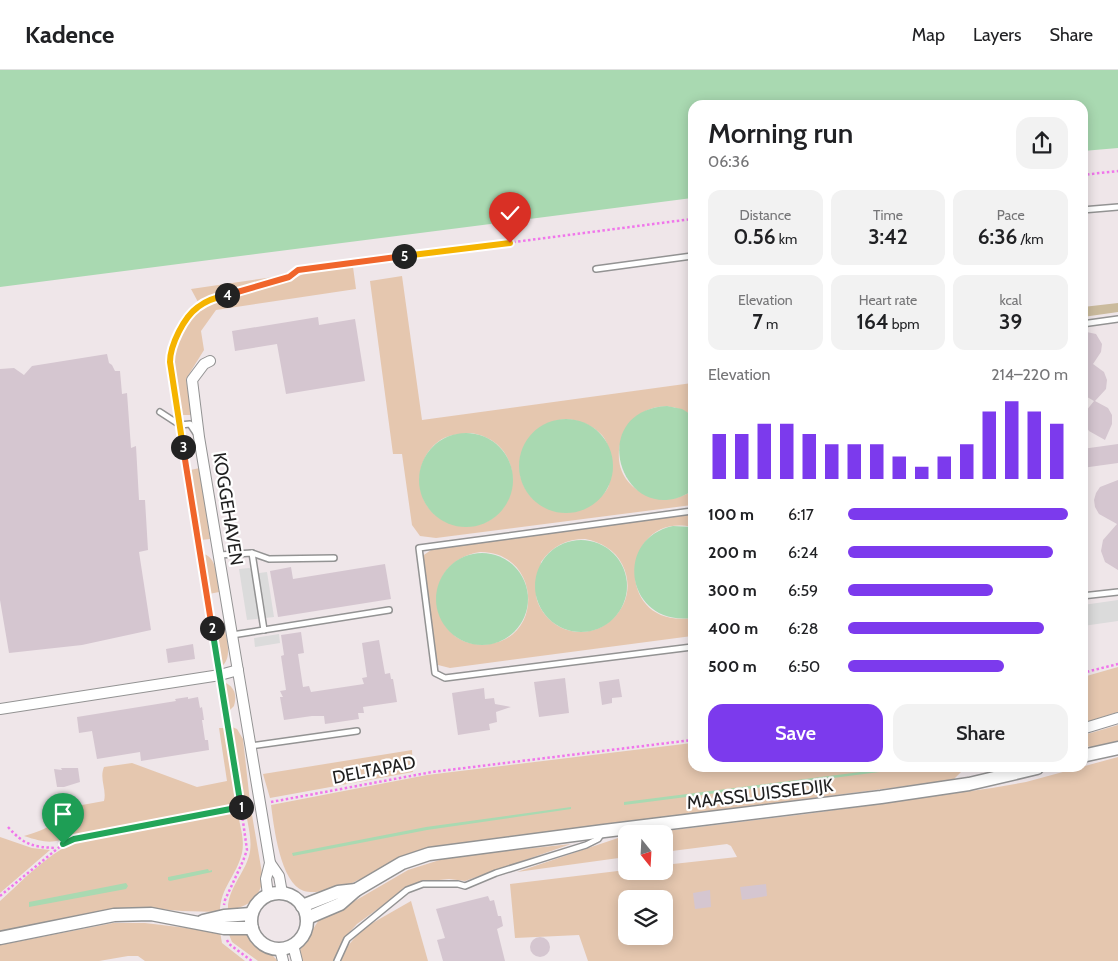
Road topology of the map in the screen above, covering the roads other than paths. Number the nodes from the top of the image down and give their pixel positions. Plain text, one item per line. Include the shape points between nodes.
1 (1118, 206) edge
2 (1088, 209) edge
3 (688, 257) edge
4 (596, 269) dead end
5 (1118, 319) edge
6 (1088, 323) edge
7 (210, 362) dead end
8 (160, 412) dead end
9 (199, 437) junction
10 (688, 512) edge
11 (252, 553) junction
12 (219, 555) junction
13 (334, 558) dead end
14 (1118, 592) edge
15 (1088, 595) edge
16 (389, 610) dead end
17 (264, 630) junction
18 (232, 635) junction
19 (688, 648) edge
20 (238, 670) junction
21 (0, 709) edge
22 (1118, 718) edge
23 (1088, 728) edge
24 (357, 731) dead end
25 (250, 746) junction
26 (1118, 748) edge
27 (1088, 755) edge
28 (1020, 772) edge
29 (604, 831) junction
30 (270, 863) junction
31 (356, 890) junction
32 (282, 893) junction
33 (268, 895) junction
34 (302, 906) junction
35 (252, 914) junction
36 (307, 918) junction
37 (198, 922) junction
38 (252, 928) junction
39 (0, 938) edge
40 (293, 945) junction
41 (282, 955) edge
42 (297, 961) edge
43 (337, 961) edge

1 - 2 lane
3 - 4 lane
5 - 6 lane
7 - 9 street, KOGGEHAVEN via 204,364 192,380
8 - 9 lane via 180,426 190,424
9 - 12 street, KOGGEHAVEN
10 - 19 lane via 419,548 435,673 445,678
11 - 12 lane
11 - 13 lane via 269,559
11 - 17 lane
12 - 18 street, KOGGEHAVEN
14 - 15 lane
16 - 17 lane
17 - 18 lane
18 - 20 street, KOGGEHAVEN
20 - 21 street
20 - 25 street, KOGGEHAVEN
22 - 23 street
24 - 25 lane
25 - 30 street, KOGGEHAVEN
26 - 27 street
28 - 29 street, MAASSLUISSEDIJK via 969,784 881,797
29 - 31 street, MAASSLUISSEDIJK via 429,854 402,863
29 - 43 lane, MAASSLUISSEDIJK via 598,840 586,845 465,886 416,886 407,890 348,939
30 - 32 street, KOGGEHAVEN via 279,876
30 - 33 street, KOGGEHAVEN via 266,879
31 - 34 street, MAASSLUISSEDIJK via 338,892
31 - 36 street, MAASSLUISSEDIJK via 340,904
32 - 33 street
32 - 34 street via 296,898
33 - 35 street via 256,905
34 - 36 street
35 - 37 street
35 - 38 street
36 - 40 street via 302,936
37 - 38 street via 224,928
37 - 39 street via 151,914 114,915
38 - 41 street via 260,942
40 - 41 street
40 - 42 street

